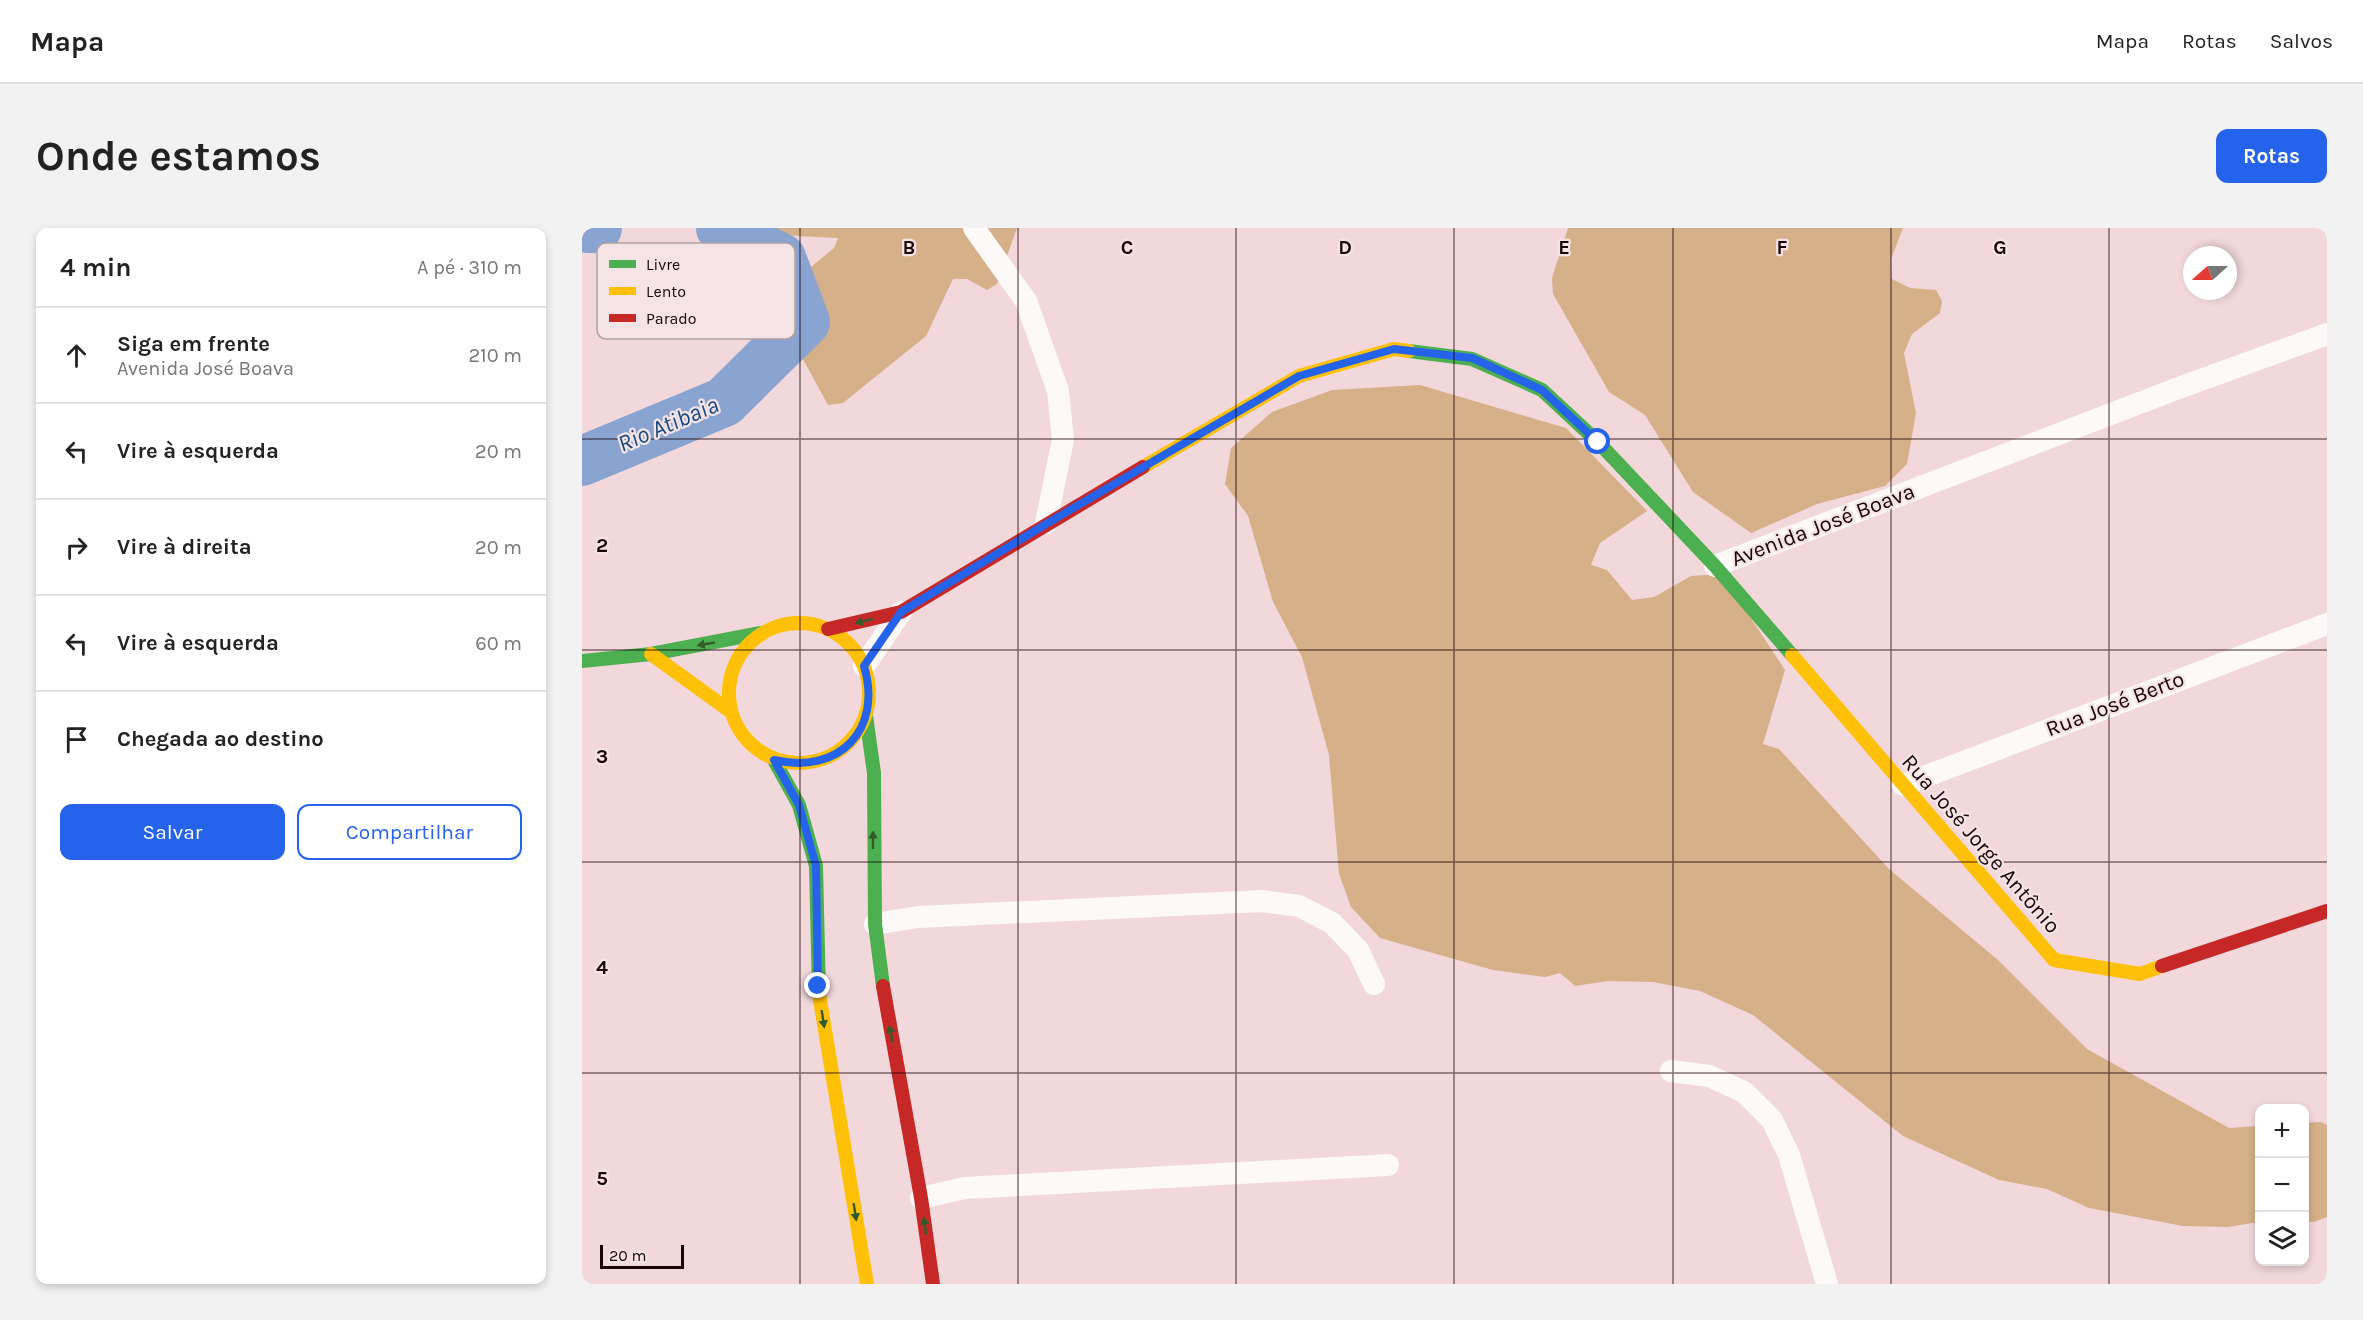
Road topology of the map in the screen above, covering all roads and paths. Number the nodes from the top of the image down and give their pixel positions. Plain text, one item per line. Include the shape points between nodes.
1 (974, 228) edge
2 (2327, 334) edge
3 (1046, 524) junction
4 (1715, 566) junction
5 (901, 612) junction
6 (2327, 624) edge
7 (828, 629) junction
8 (760, 633) junction
9 (651, 654) junction
10 (582, 661) edge
11 (864, 666) junction
12 (730, 711) junction
13 (866, 716) junction
14 (774, 760) junction
15 (1903, 785) junction
16 (2327, 911) edge
17 (875, 924) junction
18 (1374, 984) dead end
19 (1671, 1071) dead end
20 (1388, 1165) dead end
21 (921, 1198) junction
22 (867, 1284) edge
23 (933, 1284) edge
24 (1827, 1284) edge

1 - 3 street via 1026,301 1058,391 1063,440
2 - 4 street, Avenida José Boava
3 - 4 street, Avenida José Boava via 1299,376 1394,349 1472,358 1542,390 1598,442
3 - 5 street, Avenida José Boava
4 - 15 street, Rua José Jorge Antônio
5 -> 7 street, Avenida José Boava
5 - 11 street, Avenida José Boava
6 - 15 street, Rua José Berto
7 - 8 street via 793,623
7 - 11 street via 843,638
8 -> 9 street
8 - 12 street via 737,659 730,676
9 - 10 street
9 - 12 street
11 - 13 street via 869,683
12 - 14 street via 747,741
13 - 14 street via 859,731 837,754 798,764
17 -> 13 street via 874,773
14 -> 22 street via 799,805 816,866 818,986
15 - 16 street, Rua José Jorge Antônio via 2054,960 2140,974
17 - 18 street via 918,918 1262,901 1299,906 1332,923 1358,950
21 -> 17 street via 884,998
19 - 24 street via 1709,1076 1744,1092 1772,1120 1789,1155
20 - 21 street via 965,1188
23 -> 21 street

